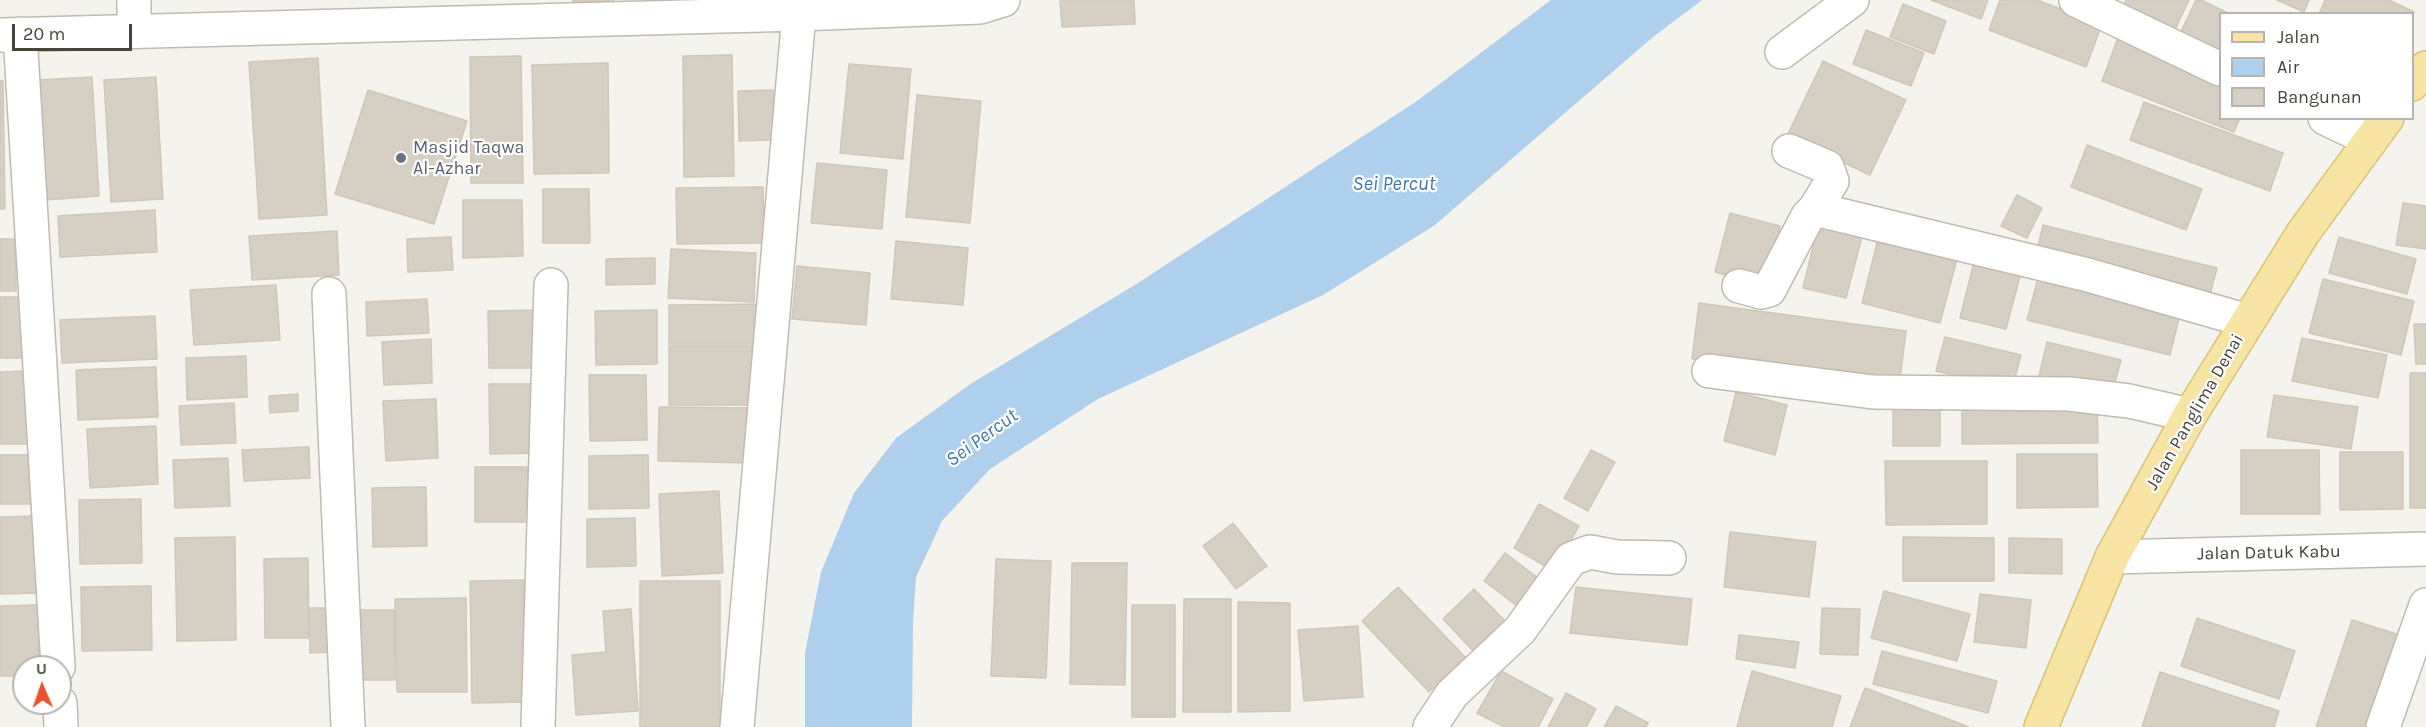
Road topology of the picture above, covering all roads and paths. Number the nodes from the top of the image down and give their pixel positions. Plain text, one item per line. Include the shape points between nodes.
1 (1852, 0) edge
2 (2076, 0) edge
3 (1003, 1) edge
4 (799, 14) junction
5 (134, 15) edge
6 (10, 34) edge
7 (1782, 52) dead end
8 (2426, 68) edge
9 (2219, 69) edge
10 (2414, 82) edge
11 (2335, 120) edge
12 (2379, 129) edge
13 (1789, 151) dead end
14 (1815, 209) junction
15 (551, 285) dead end
16 (1739, 286) dead end
17 (330, 294) dead end
18 (2248, 321) junction
19 (1709, 371) dead end
20 (2190, 415) junction
21 (2426, 549) edge
22 (2112, 557) junction
23 (1669, 558) dead end
24 (2426, 605) edge
25 (57, 655) edge
26 (348, 727) edge
27 (538, 727) edge
28 (737, 727) edge
29 (1430, 727) edge
30 (2041, 727) edge
31 (2383, 727) edge

1 - 7 street
2 - 9 street
3 - 4 street via 980,7
4 - 5 street
4 - 28 street
5 - 6 street
6 - 25 street
8 - 10 main road
11 - 12 street
12 - 18 main road, Jalan Panglima Denai via 2303,233
13 - 14 street via 1827,167 1832,181
14 - 16 street via 1769,290 1761,292
14 - 18 street via 2088,275
15 - 27 street
17 - 26 street
18 - 20 main road, Jalan Panglima Denai
19 - 20 street via 1873,392 2069,394 2129,401
20 - 22 main road, Jalan Panglima Denai
21 - 22 street, Jalan Datuk Kabu
22 - 30 main road, Jalan Panglima Denai
23 - 29 street via 1590,552 1571,559 1520,630 1452,694
24 - 31 street

